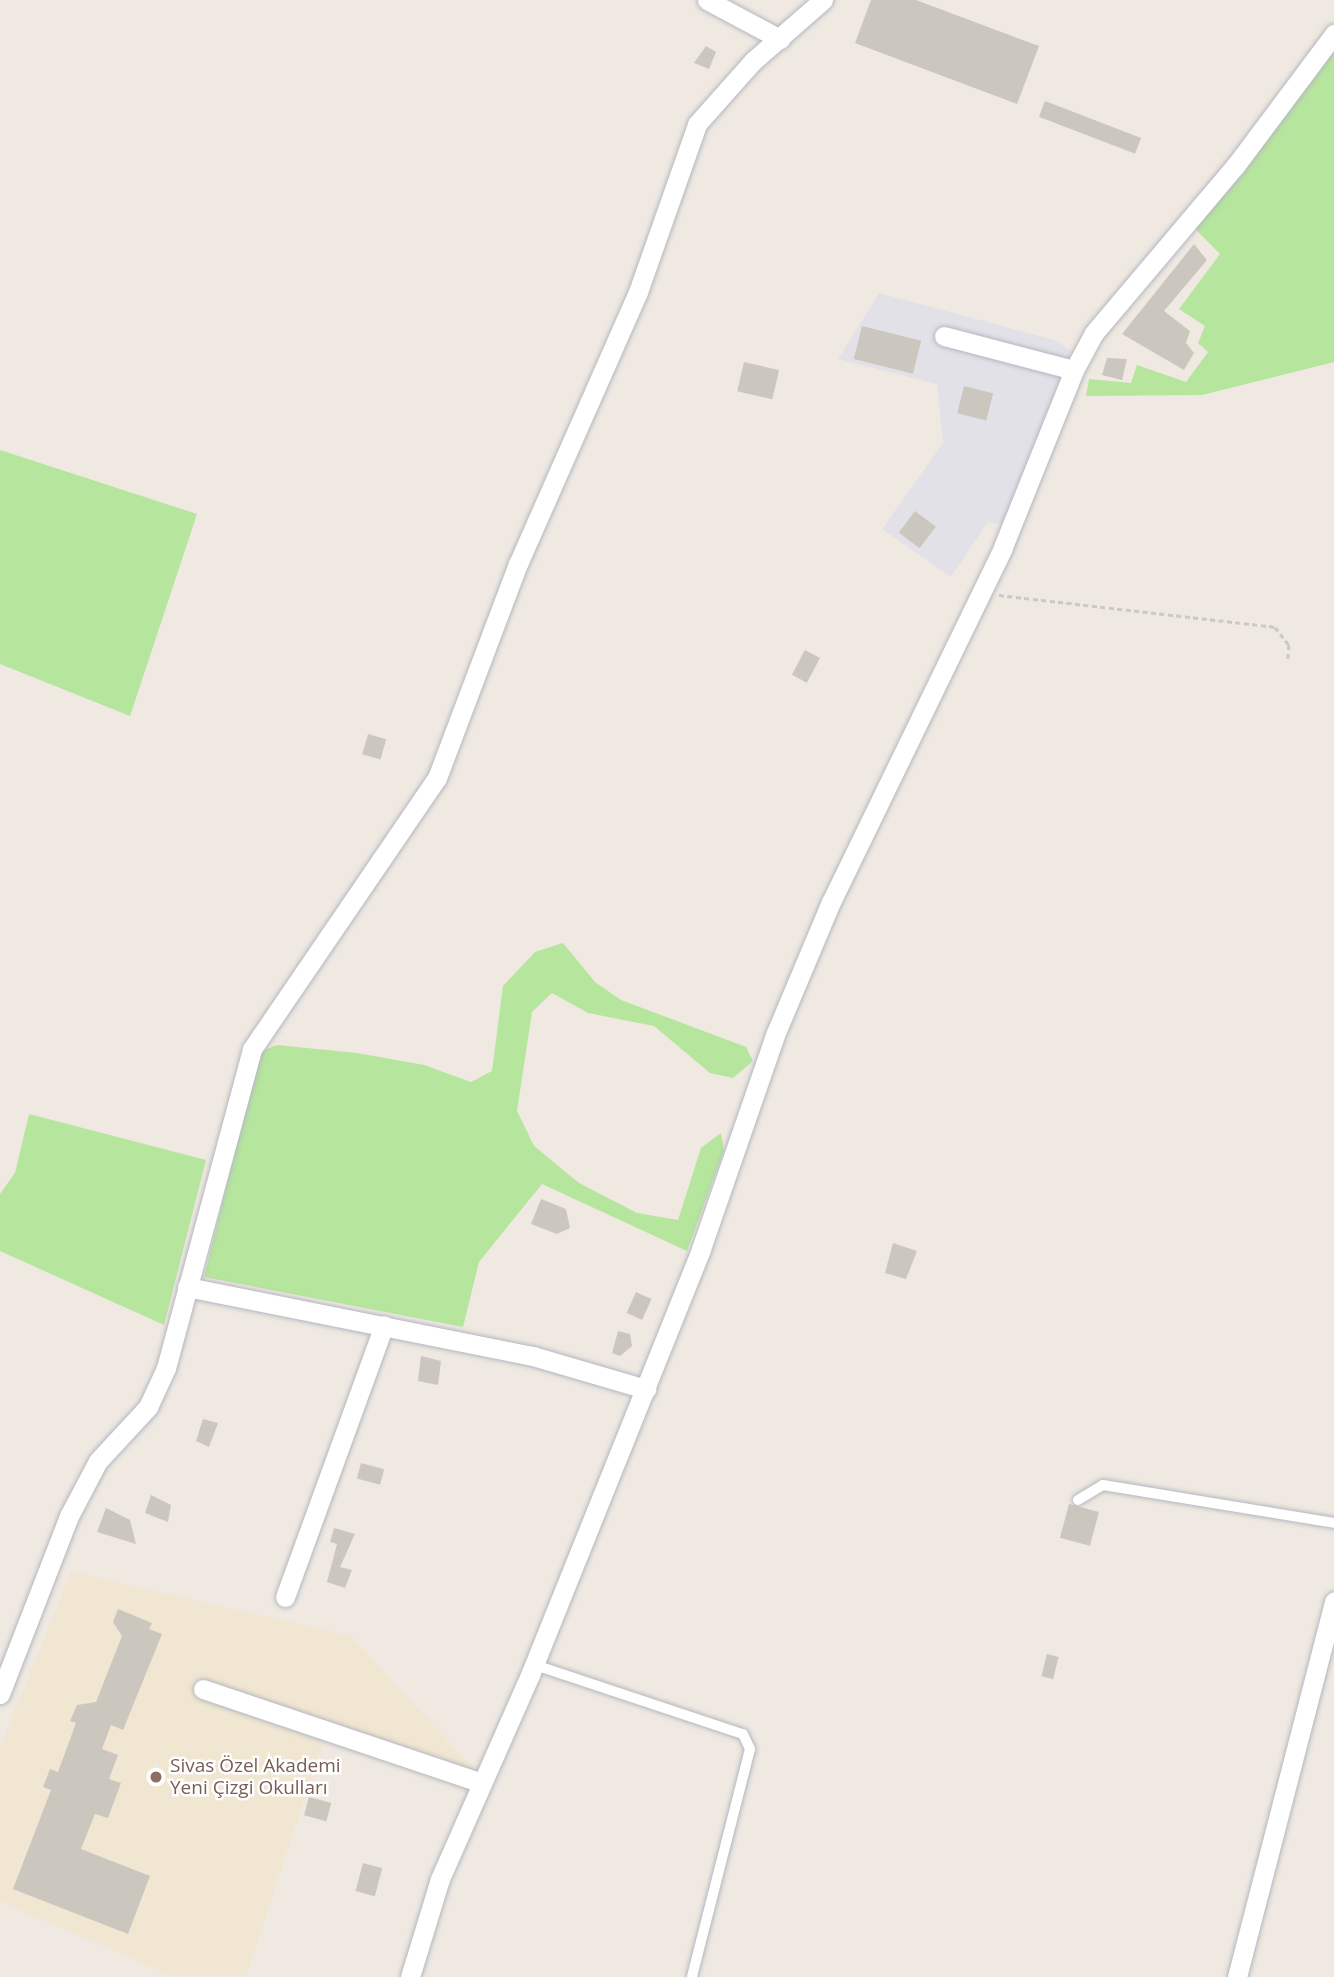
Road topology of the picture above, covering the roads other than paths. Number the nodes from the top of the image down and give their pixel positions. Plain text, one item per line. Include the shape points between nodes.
1 (707, 0) edge
2 (822, 0) edge
3 (1334, 34) edge
4 (779, 39) junction
5 (944, 336) dead end
6 (1074, 370) junction
7 (187, 1287) junction
8 (384, 1325) junction
9 (646, 1389) junction
10 (1078, 1500) dead end
11 (1334, 1523) edge
12 (285, 1597) dead end
13 (1334, 1603) edge
14 (535, 1665) junction
15 (202, 1689) dead end
16 (0, 1694) edge
17 (480, 1782) junction
18 (410, 1977) edge
19 (692, 1977) edge
20 (1237, 1977) edge

1 - 4 street
2 - 4 street
3 - 6 street via 1236,165 1094,333
4 - 7 street via 713,104 679,162 638,292 518,564 437,778 251,1049
5 - 6 street
6 - 9 street via 978,593 775,1035
7 - 8 street
7 - 16 street via 148,1407 98,1461 69,1516
8 - 9 street via 533,1356
8 - 12 street
9 - 14 street
10 - 11 lane via 1103,1485
13 - 20 street
14 - 17 street
14 - 19 lane via 743,1734 750,1749
15 - 17 street
17 - 18 street via 440,1879

